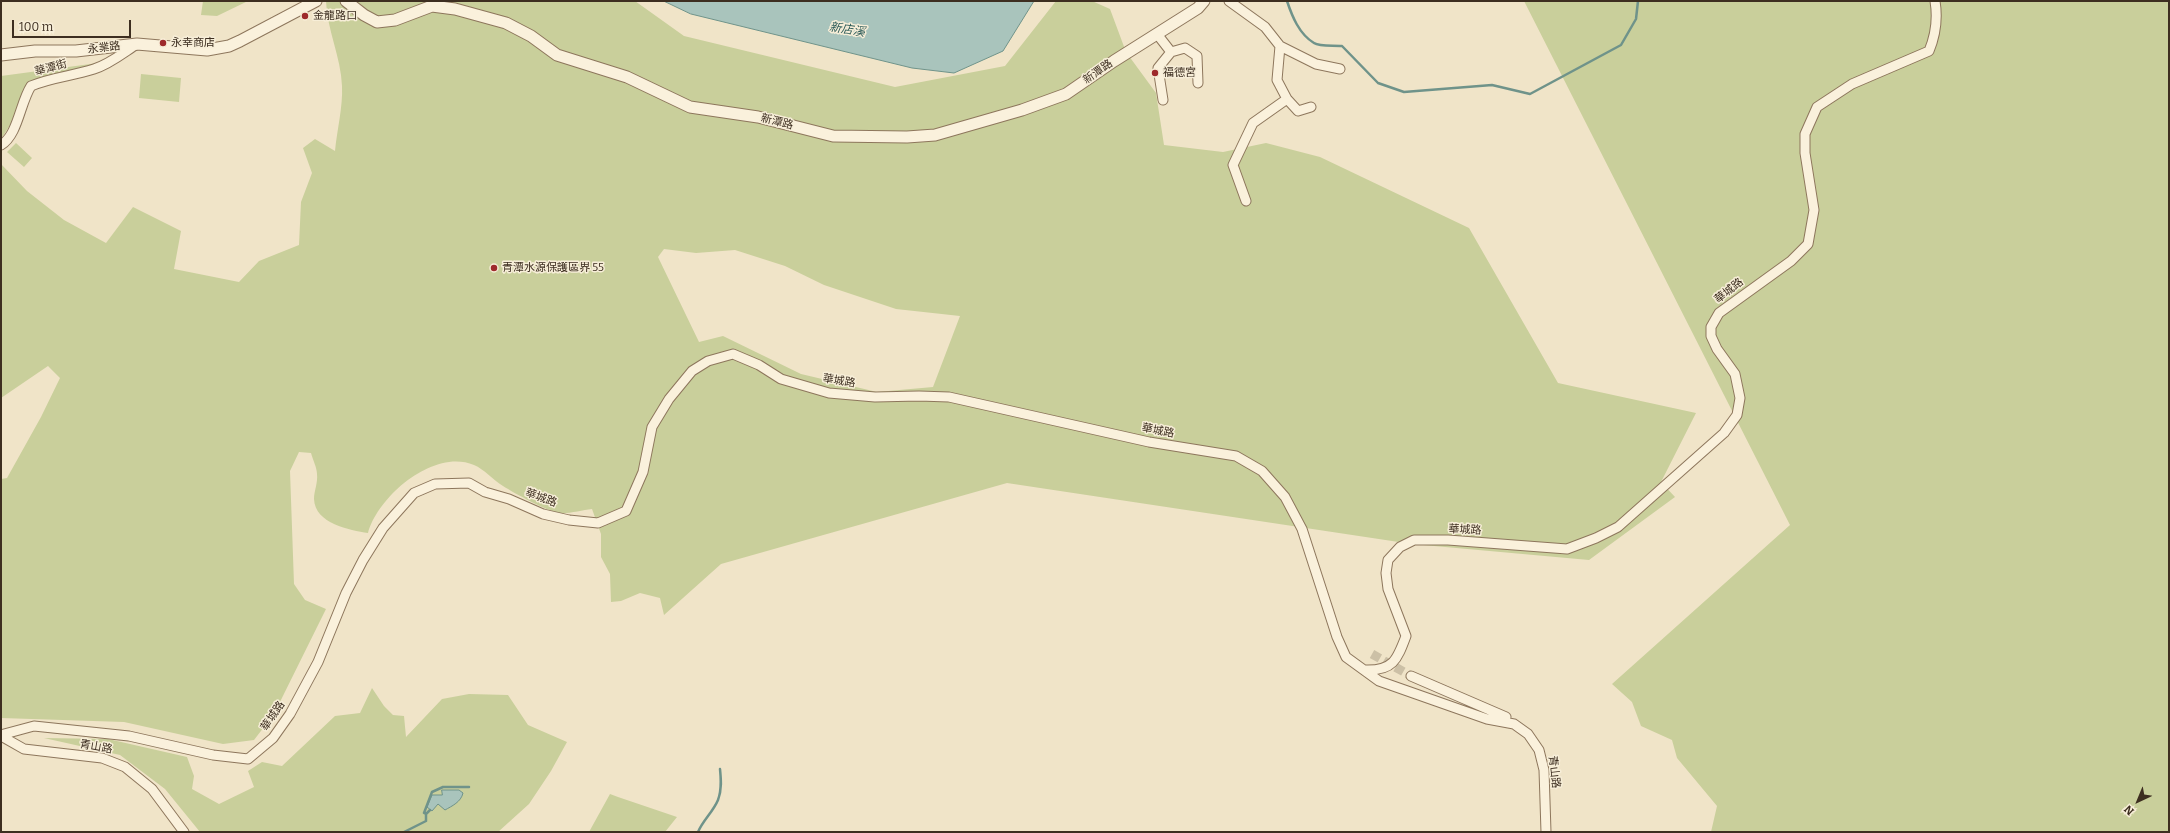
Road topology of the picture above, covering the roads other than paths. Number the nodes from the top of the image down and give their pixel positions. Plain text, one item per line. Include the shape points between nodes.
1 (316, 1) edge
2 (346, 1) edge
3 (1204, 1) edge
4 (1229, 1) edge
5 (1935, 1) edge
6 (1157, 34) junction
7 (137, 44) junction
8 (1280, 46) junction
9 (1171, 52) junction
10 (1, 55) edge
11 (1340, 69) dead end
12 (1198, 83) dead end
13 (1287, 99) junction
14 (1164, 100) dead end
15 (1311, 107) dead end
16 (1, 145) edge
17 (1246, 201) dead end
18 (1365, 670) junction
19 (1412, 676) tunnel mouth
20 (1506, 717) dead end
21 (1, 735) edge
22 (184, 832) edge
23 (1546, 832) edge

1 - 7 street, 永業路 via 228,46 194,50
2 - 6 street, 新潭路 via 377,22 395,20 432,6 455,9 506,23 531,36 557,55 627,77 690,107 758,117 833,136 935,135 1022,110 1066,94
3 - 6 street, 新潭路 via 1198,8
4 - 8 street via 1265,27
5 - 18 street, 華城路 via 1936,35 1929,51 1852,84 1817,107 1805,134 1805,153 1814,210 1808,244 1791,261 1719,313 1711,327 1711,336 1717,349 1735,374 1740,398 1737,415 1724,433 1618,526 1567,549 1448,540 1414,540 1400,547 1388,560 1386,573 1388,589 1406,636 1399,654 1391,664 1380,670
6 - 9 street
7 - 10 street, 永業路 via 76,51 35,51
7 - 16 street, 華潭街 via 110,63 95,69 46,79 31,86 18,113 15,129
8 - 11 street via 1316,64
8 - 13 street via 1276,80
9 - 12 street via 1185,48 1197,56
9 - 14 street via 1158,68
13 - 15 street via 1298,111
13 - 17 street via 1252,124 1233,165
18 - 21 street, 華城路 via 1346,657 1302,530 1285,497 1262,471 1236,456 1149,442 950,398 875,397 829,393 781,379 759,365 733,354 708,361 692,372 669,399 652,427 643,472 626,510 598,523 543,514 485,492 469,483 435,484 414,493 383,528 363,560 346,593 318,662 290,714 273,738 248,759 213,755 129,736 34,726
18 - 23 street, 青山路 via 1379,681 1487,719 1514,724 1528,734 1539,750 1544,770
19 - 20 street
21 - 22 street, 青山路 via 24,749 102,758 125,767 152,789

